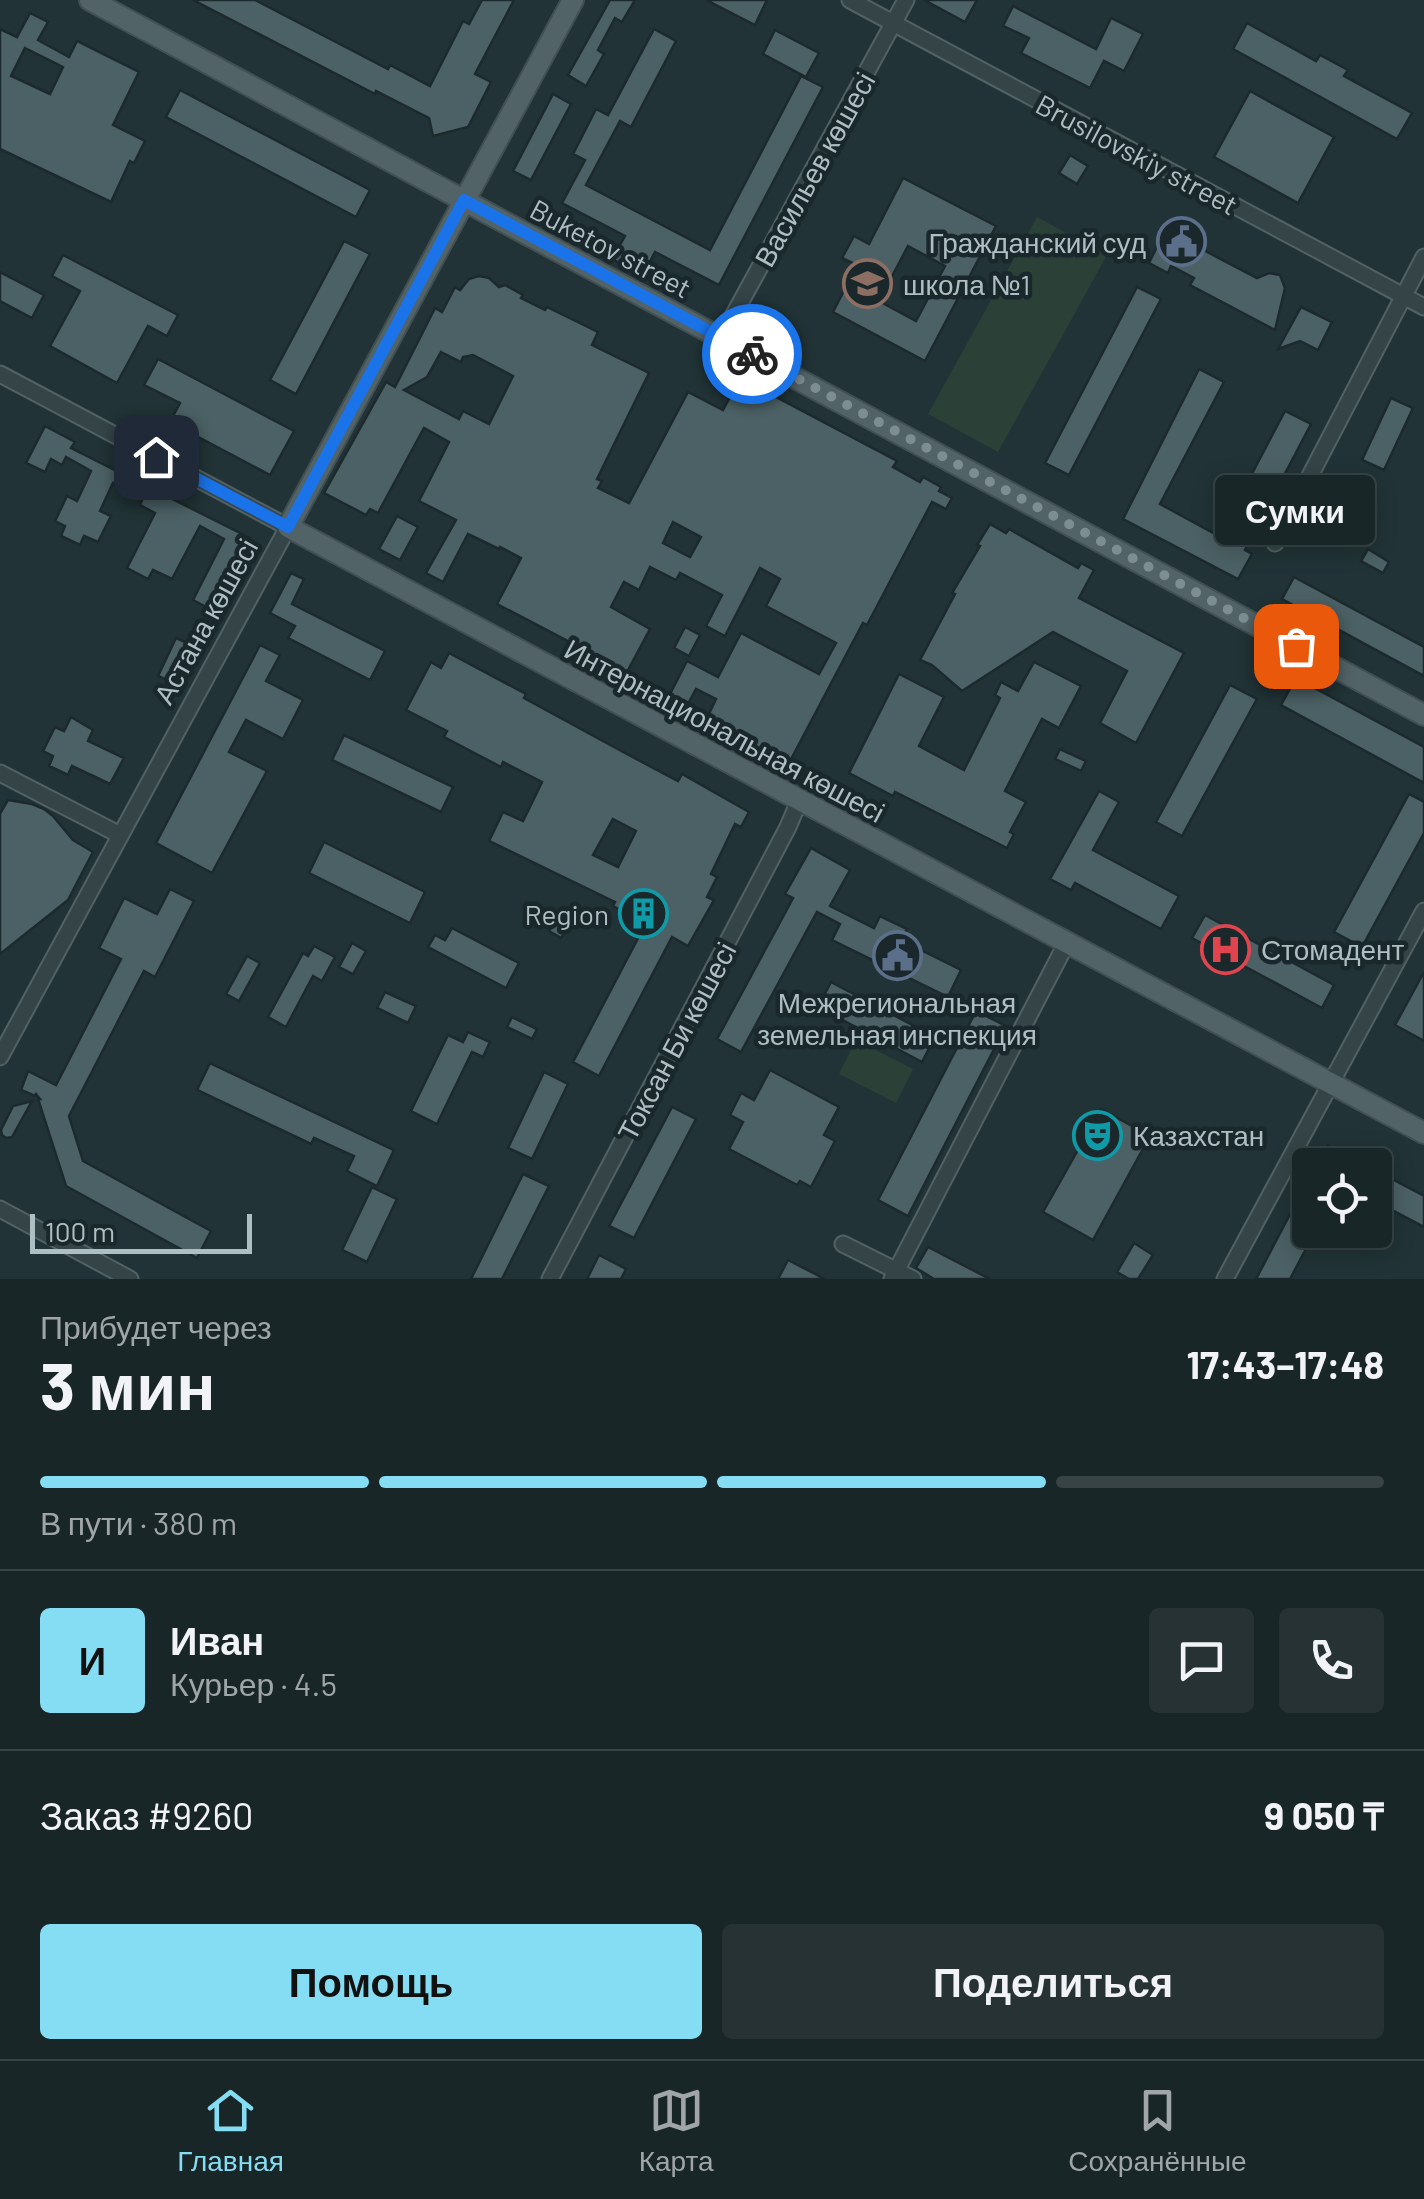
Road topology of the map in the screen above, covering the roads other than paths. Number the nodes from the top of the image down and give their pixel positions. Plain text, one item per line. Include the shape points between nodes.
1 (90, 0) edge
2 (573, 0) edge
3 (850, 0) edge
4 (906, 0) edge
5 (894, 23) junction
6 (464, 200) junction
7 (1424, 257) edge
8 (1402, 295) junction
9 (1424, 307) edge
10 (721, 338) junction
11 (0, 374) edge
12 (288, 527) junction
13 (1275, 543) dead end
14 (1424, 714) edge
15 (0, 773) edge
16 (799, 801) junction
17 (120, 834) junction
18 (1424, 911) edge
19 (1066, 944) junction
20 (0, 1057) edge
21 (1332, 1084) junction
22 (1424, 1133) edge
23 (0, 1209) edge
24 (843, 1244) dead end
25 (894, 1275) edge
26 (130, 1279) edge
27 (550, 1279) edge
28 (914, 1279) edge
29 (1225, 1279) edge

1 - 6 main road, Buketov street
2 - 6 main road, Астана көшесі
3 - 5 street, Brusilovskiy street
4 - 5 street, Васильев көшесі
5 - 8 street, Brusilovskiy street
5 - 10 street, Васильев көшесі
6 - 10 main road, Buketov street
6 - 12 main road, Астана көшесі
7 - 8 street
8 - 9 street, Brusilovskiy street
8 - 13 street
10 - 14 main road, Buketov street
11 - 12 street, Интернациональная көшесі
12 - 16 main road, Интернациональная көшесі
12 - 17 street, Астана көшесі
15 - 17 street
16 - 19 main road, Интернациональная көшесі
16 - 27 street, Токсан Би көшесі
17 - 20 street, Астана көшесі
18 - 21 street
19 - 21 main road, Интернациональная көшесі
19 - 25 street
21 - 22 main road, Интернациональная көшесі
21 - 29 street
23 - 26 street
24 - 25 street
25 - 28 street

